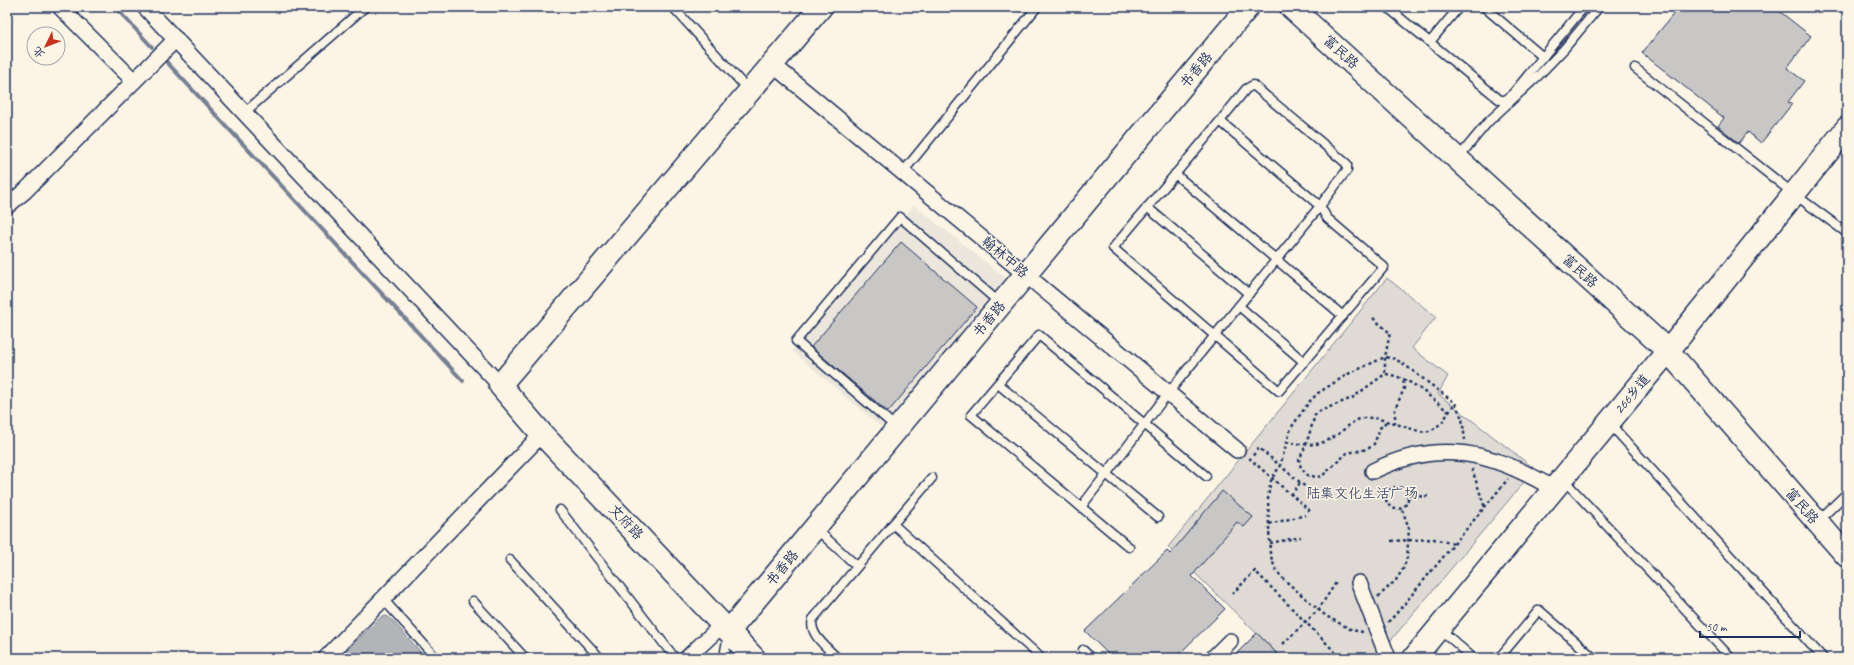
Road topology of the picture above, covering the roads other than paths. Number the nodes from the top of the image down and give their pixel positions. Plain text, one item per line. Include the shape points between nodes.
1 (60, 7) edge
2 (145, 7) edge
3 (365, 7) edge
4 (673, 7) edge
5 (821, 7) edge
6 (1037, 7) edge
7 (1248, 7) edge
8 (1291, 7) edge
9 (1387, 7) edge
10 (1459, 7) edge
11 (1484, 7) edge
12 (1599, 7) edge
13 (1844, 7) edge
14 (1583, 8) edge
15 (1847, 9) edge
16 (176, 39) junction
17 (1430, 42) junction
18 (1543, 57) junction
19 (772, 64) junction
20 (1635, 68) dead end
21 (134, 81) junction
22 (749, 91) junction
23 (244, 113) junction
24 (1220, 121) junction
25 (1847, 128) edge
26 (1458, 158) junction
27 (903, 172) junction
28 (1175, 174) junction
29 (1794, 194) junction
30 (7, 206) edge
31 (1320, 206) junction
32 (1147, 207) junction
33 (1847, 233) edge
34 (1277, 260) junction
35 (1026, 274) junction
36 (1249, 294) junction
37 (1001, 304) junction
38 (1239, 306) junction
39 (1343, 316) junction
40 (1215, 336) junction
41 (1668, 351) junction
42 (1304, 362) junction
43 (998, 384) junction
44 (500, 386) junction
45 (1169, 392) junction
46 (1608, 423) junction
47 (1145, 424) junction
48 (898, 429) junction
49 (542, 434) junction
50 (1237, 450) dead end
51 (1373, 471) dead end
52 (1106, 474) junction
53 (1206, 476) dead end
54 (932, 478) dead end
55 (1558, 484) junction
56 (1847, 493) edge
57 (1081, 507) junction
58 (560, 510) dead end
59 (1158, 517) dead end
60 (1817, 522) junction
61 (893, 524) junction
62 (815, 528) junction
63 (1129, 547) dead end
64 (1847, 556) edge
65 (510, 560) dead end
66 (858, 566) junction
67 (1359, 583) dead end
68 (383, 599) junction
69 (473, 601) dead end
70 (726, 628) junction
71 (1438, 628) junction
72 (1230, 641) dead end
73 (1082, 650) dead end
74 (326, 658) edge
75 (436, 658) edge
76 (525, 658) edge
77 (600, 658) edge
78 (675, 658) edge
79 (687, 658) edge
80 (726, 658) edge
81 (754, 658) edge
82 (837, 658) edge
83 (1036, 658) edge
84 (1090, 658) edge
85 (1213, 658) edge
86 (1388, 658) edge
87 (1414, 658) edge
88 (1473, 658) edge
89 (1499, 658) edge
90 (1594, 658) edge
91 (1731, 658) edge
92 (1823, 658) edge

1 - 21 street
2 - 16 street
3 - 23 lane
4 - 22 lane
5 - 19 street
6 - 27 lane
7 - 35 street, 书香路
8 - 26 street, 富民路
9 - 17 lane
10 - 17 lane
11 - 18 lane
12 - 26 lane via 1564,49 1488,122
13 - 15 lane
14 - 18 lane
16 - 21 street
16 - 23 street
17 - 18 lane via 1500,100 1510,97
19 - 22 street
19 - 27 street, 翰林中路
20 - 29 lane
21 - 30 street
22 - 44 street
23 - 44 street
24 - 28 lane
24 - 31 lane
24 - 31 lane via 1246,89 1253,85 1266,95 1346,164 1344,176
25 - 29 street, 266乡道
26 - 41 street, 富民路
27 - 35 street, 翰林中路
28 - 32 lane
28 - 34 lane
29 - 33 lane
29 - 41 street, 266乡道
31 - 34 lane
31 - 39 lane via 1327,218 1384,267
32 - 36 lane
32 - 40 lane via 1113,248
34 - 36 lane
34 - 39 lane
35 - 37 street, 书香路
35 - 45 street, 翰林中路
36 - 38 lane
37 - 48 street, 书香路
37 - 48 lane via 900,217 796,341
38 - 40 lane
38 - 42 lane
39 - 42 lane
40 - 42 lane via 1279,391
40 - 45 lane
41 - 46 street, 266乡道
41 - 60 street, 富民路
43 - 47 lane via 1039,335
43 - 52 lane
43 - 57 lane via 972,415
44 - 49 street, 文府路
45 - 47 lane
45 - 50 street, 翰林中路
46 - 55 street, 266乡道
46 - 92 lane
47 - 52 lane
47 - 53 lane
48 - 62 street, 书香路
49 - 68 street
49 - 70 street, 文府路
51 - 55 street via 1394,460 1447,451 1498,462
52 - 57 lane
52 - 59 lane
54 - 61 lane
55 - 71 street, 266乡道
55 - 91 lane
56 - 60 lane
57 - 63 lane
58 - 78 lane
60 - 64 street, 富民路
61 - 66 lane
61 - 83 lane via 1038,655
62 - 66 lane
62 - 70 street, 书香路
65 - 77 lane
66 - 82 lane via 817,613 811,626 813,632
67 - 86 street
68 - 74 street
68 - 75 lane
69 - 76 lane
70 - 79 street
70 - 80 lane
70 - 81 street, 文府路
71 - 87 street, 266乡道
71 - 88 lane
72 - 85 street
73 - 84 lane
89 - 90 lane via 1539,610

